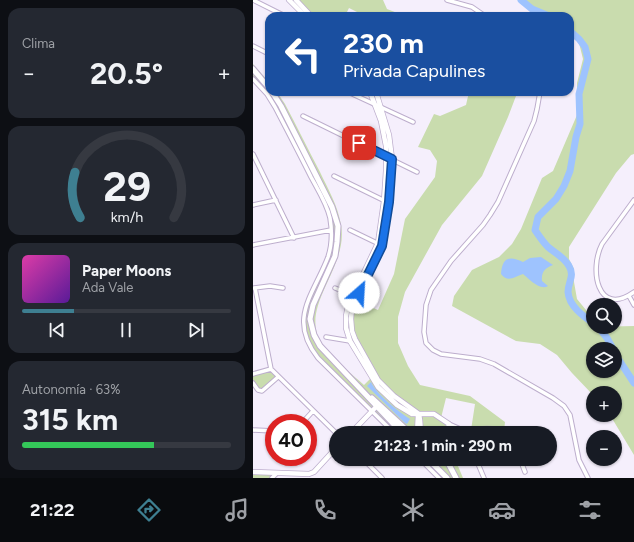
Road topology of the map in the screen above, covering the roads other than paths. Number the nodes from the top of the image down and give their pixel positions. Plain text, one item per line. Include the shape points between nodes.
1 (253, 0) edge
2 (289, 0) edge
3 (296, 0) edge
4 (447, 0) edge
5 (277, 12) edge
6 (300, 12) edge
7 (307, 12) edge
8 (479, 12) edge
9 (253, 46) edge
10 (265, 52) edge
11 (253, 70) edge
12 (253, 79) edge
13 (265, 84) edge
14 (265, 92) edge
15 (268, 96) edge
16 (275, 96) edge
17 (356, 96) edge
18 (372, 96) edge
19 (378, 96) edge
20 (539, 96) edge
21 (376, 106) junction
22 (382, 108) junction
23 (303, 116) dead end
24 (413, 122) dead end
25 (253, 154) edge
26 (386, 157) junction
27 (392, 159) junction
28 (417, 172) dead end
29 (334, 176) dead end
30 (276, 200) junction
31 (634, 201) edge
32 (386, 202) junction
33 (253, 205) edge
34 (331, 230) junction
35 (350, 230) dead end
36 (295, 238) junction
37 (380, 244) junction
38 (253, 245) edge
39 (254, 288) edge
40 (283, 288) dead end
41 (335, 288) dead end
42 (634, 292) edge
43 (629, 296) junction
44 (355, 297) junction
45 (634, 305) edge
46 (327, 337) dead end
47 (350, 341) junction
48 (357, 348) junction
49 (271, 369) junction
50 (253, 374) edge
51 (278, 377) junction
52 (253, 383) edge
53 (360, 389) junction
54 (374, 408) junction
55 (313, 411) junction
56 (310, 414) edge
57 (419, 414) junction
58 (447, 423) junction
59 (329, 426) edge
60 (357, 426) edge
61 (388, 426) edge
62 (394, 426) edge
63 (402, 426) edge
64 (417, 426) edge
65 (421, 426) edge
66 (447, 426) edge
67 (453, 426) edge
68 (253, 430) edge
69 (265, 431) edge
70 (329, 456) edge
71 (370, 466) edge
72 (427, 466) edge
73 (435, 466) edge
74 (449, 466) edge
75 (479, 466) edge
76 (523, 466) edge
77 (253, 472) edge
78 (525, 472) dead end
79 (276, 474) junction
80 (446, 477) edge
81 (272, 478) edge
82 (382, 478) edge
83 (439, 478) edge
84 (455, 478) edge
85 (484, 478) edge
86 (588, 478) edge

1 - 5 street
2 - 6 street
3 - 7 street
4 - 8 street via 472,7
9 - 10 street
11 - 13 main road
12 - 14 street
15 - 34 street via 324,200
16 - 53 main road via 332,206 338,226 335,256 313,305 310,319 314,335 320,346
17 - 21 street
18 - 21 street
19 - 22 street
20 - 86 street via 533,121 494,209 451,261 431,290 426,305 423,332 426,343 433,350 441,354 480,359 494,364 564,406 570,415 579,460
21 - 22 street
21 - 26 street via 384,134
22 - 24 street
22 - 27 street
23 - 26 street
25 - 30 street
26 - 27 street
26 - 32 street
27 - 28 street
27 - 32 street
29 - 32 street
30 - 33 street
30 - 36 street
31 - 43 street via 602,244 596,265 599,287 607,298 621,300
32 - 37 street
34 - 36 street
34 - 54 street via 328,256 305,310 303,323 306,337 318,358
35 - 37 street
36 - 38 street
37 - 44 street
39 - 40 street
39 - 49 street
41 - 44 street
42 - 43 street
43 - 45 street
44 - 47 street via 348,306 346,316
44 - 48 street via 351,319
46 - 47 street
47 - 48 street
48 - 57 street via 378,380 394,396
49 - 50 street
49 - 51 street
51 - 52 street via 262,391 257,390
51 - 55 street
53 - 54 main road
53 - 63 main road
54 - 60 street
54 - 61 street
54 - 62 main road
55 - 56 street
55 - 59 street
57 - 58 street via 434,414
57 - 64 street
57 - 65 street
58 - 66 street
58 - 67 street
68 - 69 street
70 - 79 street via 309,474
71 - 82 street
72 - 83 street
73 - 80 main road
74 - 84 main road
75 - 85 street
76 - 78 street
77 - 79 street
79 - 81 street

